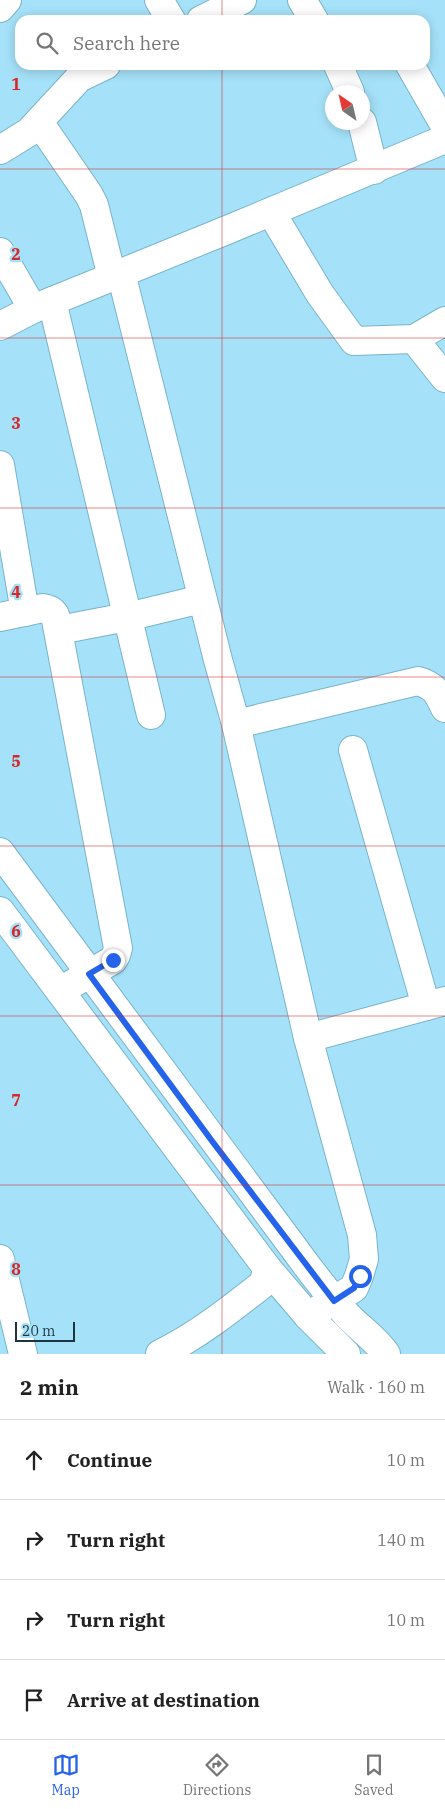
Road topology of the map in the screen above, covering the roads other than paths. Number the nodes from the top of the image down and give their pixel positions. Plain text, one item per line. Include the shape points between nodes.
1 (7, 0) edge
2 (159, 0) edge
3 (242, 0) edge
4 (302, 0) edge
5 (0, 8) edge
6 (168, 15) edge
7 (211, 15) edge
8 (311, 15) edge
9 (96, 70) edge
10 (340, 70) edge
11 (413, 70) edge
12 (347, 85) edge
13 (39, 122) junction
14 (445, 126) edge
15 (364, 130) edge
16 (445, 139) edge
17 (0, 150) edge
18 (374, 170) junction
19 (271, 212) junction
20 (0, 252) edge
21 (116, 275) junction
22 (42, 305) junction
23 (445, 321) edge
24 (0, 326) edge
25 (414, 339) junction
26 (445, 378) edge
27 (0, 465) edge
28 (202, 599) junction
29 (13, 614) edge
30 (127, 617) junction
31 (59, 630) junction
32 (445, 708) edge
33 (150, 715) dead end
34 (236, 724) junction
35 (353, 750) dead end
36 (0, 852) edge
37 (0, 910) edge
38 (89, 974) junction
39 (60, 991) junction
40 (436, 1003) edge
41 (308, 1038) junction
42 (0, 1259) edge
43 (267, 1268) junction
44 (334, 1301) junction
45 (308, 1316) junction
46 (23, 1354) edge
47 (160, 1354) edge
48 (346, 1354) edge
49 (386, 1354) edge

1 - 5 street
2 - 6 street
3 - 7 street
4 - 8 street
9 - 13 street via 79,78
10 - 12 street
11 - 14 street
13 - 17 street
13 - 21 street via 89,195
15 - 18 street
16 - 18 street
18 - 19 street
19 - 21 street
19 - 25 street via 320,294 354,342
20 - 22 street
21 - 22 street
21 - 28 street
22 - 24 street
22 - 30 street
23 - 25 street
25 - 26 street
27 - 29 street
28 - 30 street
28 - 34 street
29 - 31 street via 48,609 53,611
30 - 31 street
30 - 33 street
31 - 38 street via 118,948 113,960
32 - 34 street via 430,684 418,681
34 - 41 street
35 - 40 street
36 - 38 street
37 - 39 street
38 - 39 street
38 - 44 street
39 - 43 street
40 - 41 street
41 - 44 street via 362,1235 364,1259 360,1276 354,1288
42 - 46 street
43 - 45 street
43 - 47 street via 264,1283 188,1338
44 - 45 street
44 - 49 street
45 - 48 street

